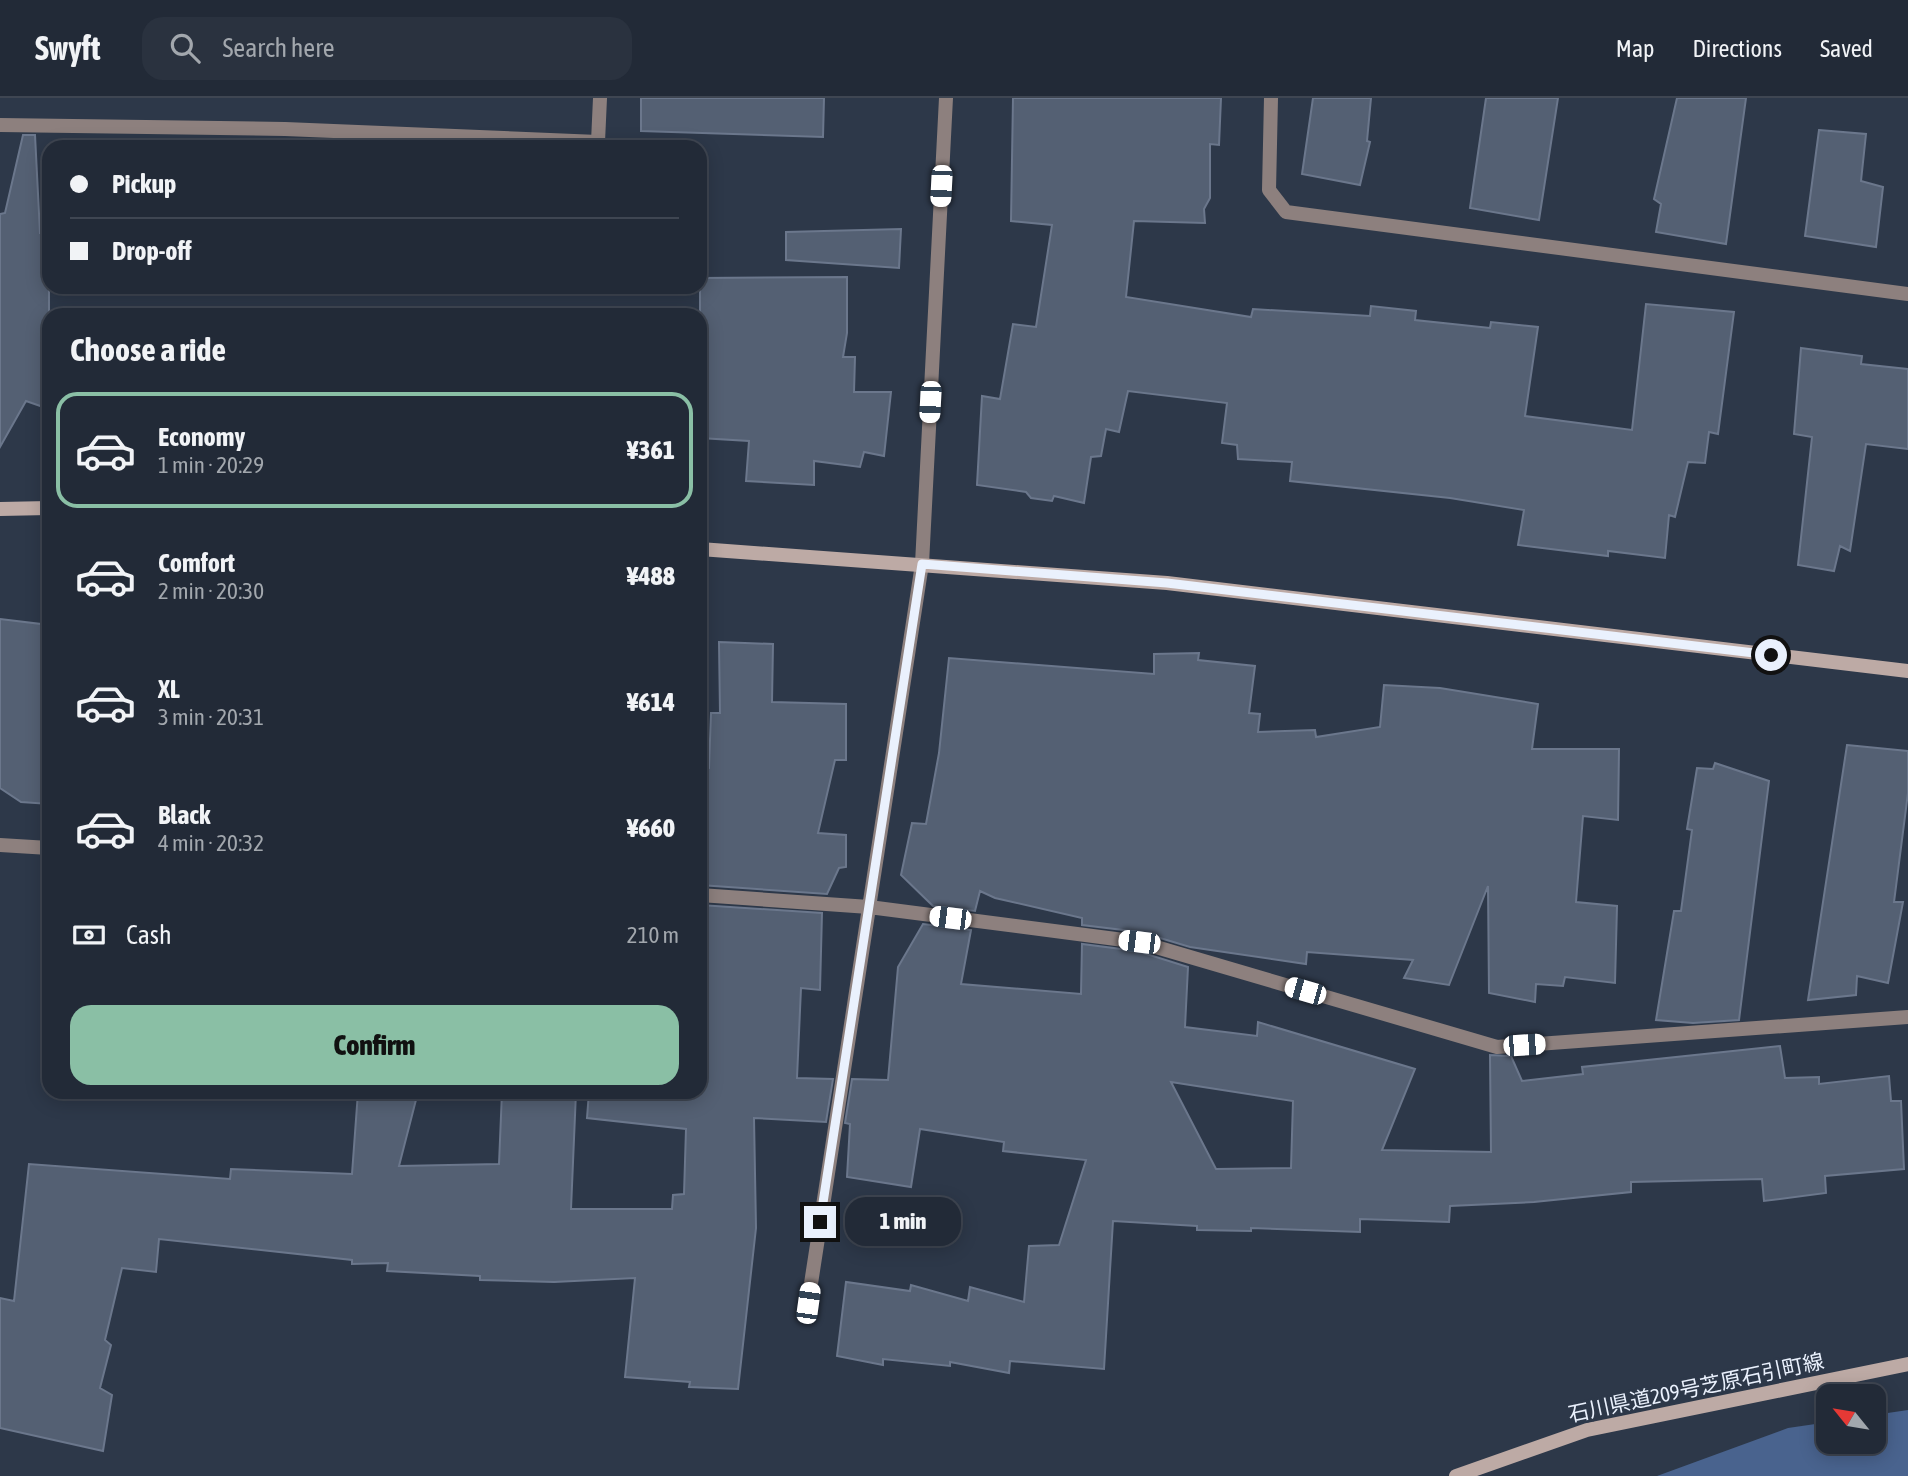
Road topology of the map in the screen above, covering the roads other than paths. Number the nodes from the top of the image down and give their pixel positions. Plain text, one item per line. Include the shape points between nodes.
1 (600, 98) edge
2 (946, 98) edge
3 (1271, 98) edge
4 (0, 125) edge
5 (553, 140) edge
6 (598, 140) edge
7 (1908, 294) edge
8 (42, 508) edge
9 (0, 509) edge
10 (707, 549) edge
11 (922, 564) junction
12 (1908, 671) edge
13 (0, 845) edge
14 (42, 848) edge
15 (707, 895) edge
16 (869, 907) junction
17 (1908, 1017) edge
18 (808, 1303) dead end
19 (1908, 1364) edge
20 (1456, 1476) edge

1 - 6 street
2 - 11 street
3 - 7 street via 1269,190 1286,212
4 - 5 street via 285,128
8 - 9 street
10 - 11 street
11 - 12 street via 1167,583
11 - 16 street
13 - 14 street
15 - 16 street
16 - 17 street via 1139,942 1497,1047
16 - 18 street
19 - 20 street, 石川県道209号芝原石引町線 via 1587,1430

